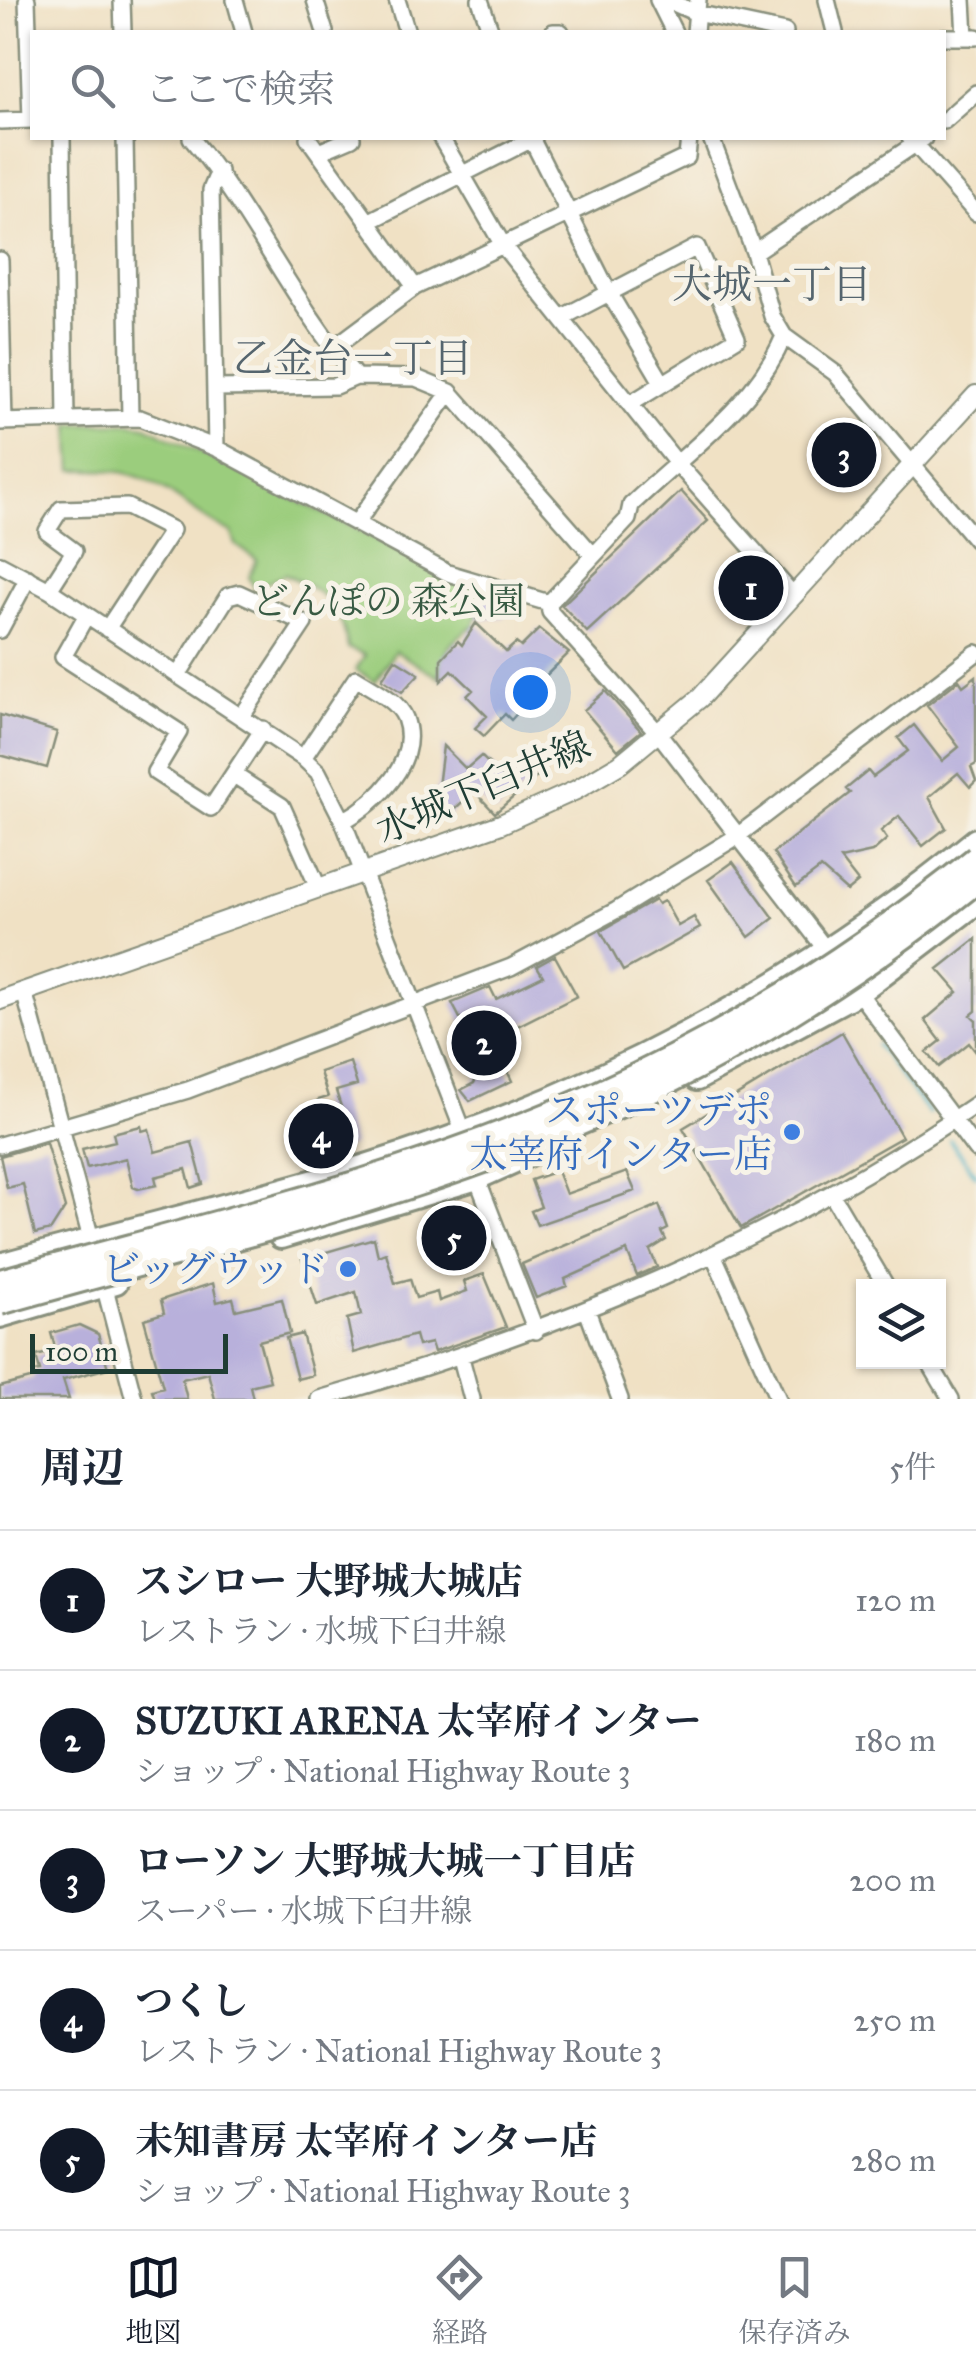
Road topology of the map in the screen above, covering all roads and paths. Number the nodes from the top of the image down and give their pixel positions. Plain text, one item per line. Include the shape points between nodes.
1 (27, 0) edge
2 (122, 0) edge
3 (235, 0) edge
4 (315, 0) edge
5 (396, 0) edge
6 (480, 0) edge
7 (658, 0) edge
8 (666, 0) edge
9 (827, 0) edge
10 (963, 0) edge
11 (697, 7) edge
12 (123, 30) edge
13 (243, 30) edge
14 (323, 30) edge
15 (406, 30) edge
16 (490, 30) edge
17 (673, 30) edge
18 (777, 30) edge
19 (835, 30) edge
20 (970, 37) edge
21 (30, 72) edge
22 (976, 94) edge
23 (946, 119) edge
24 (30, 120) edge
25 (0, 121) edge
26 (62, 140) edge
27 (125, 140) edge
28 (194, 140) edge
29 (310, 140) edge
30 (347, 140) edge
31 (443, 140) edge
32 (528, 140) edge
33 (533, 140) edge
34 (689, 140) edge
35 (713, 140) edge
36 (916, 140) edge
37 (319, 152) junction
38 (218, 171) junction
39 (460, 173) junction
40 (973, 204) edge
41 (568, 216) junction
42 (368, 222) junction
43 (504, 247) junction
44 (754, 252) junction
45 (0, 260) edge
46 (415, 287) junction
47 (608, 291) junction
48 (561, 318) junction
49 (784, 336) junction
50 (332, 349) junction
51 (356, 377) junction
52 (663, 384) junction
53 (216, 388) junction
54 (450, 392) junction
55 (976, 394) edge
56 (630, 404) junction
57 (130, 418) junction
58 (66, 420) junction
59 (2, 422) edge
60 (216, 448) junction
61 (676, 462) junction
62 (912, 467) junction
63 (357, 522) junction
64 (976, 540) edge
65 (592, 554) junction
66 (0, 564) edge
67 (28, 578) junction
68 (48, 590) junction
69 (794, 596) junction
70 (548, 603) junction
71 (86, 616) junction
72 (107, 629) junction
73 (0, 630) edge
74 (976, 652) edge
75 (178, 674) junction
76 (242, 716) junction
77 (263, 729) junction
78 (660, 734) junction
79 (303, 758) junction
80 (234, 775) junction
81 (343, 821) junction
82 (736, 837) junction
83 (976, 840) edge
84 (976, 858) edge
85 (363, 873) junction
86 (976, 882) edge
87 (318, 887) junction
88 (976, 903) edge
89 (827, 951) junction
90 (24, 992) junction
91 (859, 992) junction
92 (0, 1000) edge
93 (416, 1006) junction
94 (976, 1104) edge
95 (953, 1119) junction
96 (58, 1130) junction
97 (464, 1133) junction
98 (0, 1145) edge
99 (976, 1150) edge
100 (477, 1178) junction
101 (832, 1195) junction
102 (91, 1239) junction
103 (714, 1256) junction
104 (0, 1265) edge
105 (882, 1279) edge
106 (0, 1281) edge
107 (104, 1286) junction
108 (0, 1303) edge
109 (588, 1312) junction
110 (0, 1316) edge
111 (536, 1331) junction
112 (461, 1358) junction
113 (933, 1369) edge
114 (325, 1398) edge
115 (134, 1399) edge
116 (472, 1399) edge
117 (620, 1399) edge
118 (778, 1399) edge
119 (950, 1399) edge

1 - 21 street
2 - 12 street
3 - 13 street
4 - 14 street
5 - 15 street
6 - 16 street
7 - 17 street
8 - 11 street
9 - 19 street
10 - 20 street
11 - 18 street
22 - 23 street
24 - 25 street
26 - 58 street
27 - 57 street
28 - 38 street
29 - 37 street
30 - 37 street
31 - 39 street
32 - 39 street
33 - 41 street
34 - 41 street via 687,157
35 - 44 street
36 - 40 street
36 - 44 street
37 - 42 street
38 - 50 street
38 - 53 street via 211,190
39 - 42 street
39 - 43 street
41 - 43 street
41 - 47 street
42 - 46 street
43 - 46 street
43 - 48 street
44 - 49 street
45 - 59 street
46 - 50 street
47 - 48 street
47 - 52 street
47 - 52 street via 698,247 737,338
48 - 56 street
49 - 61 street via 773,363 735,409
49 - 62 street via 835,373
50 - 51 street
51 - 53 street via 335,386
51 - 54 street via 416,378
52 - 56 street
53 - 60 street
54 - 63 street
54 - 65 street
55 - 62 main road, 水城下臼井線
56 - 61 street
57 - 58 street
57 - 60 street
58 - 59 street
60 - 63 street
61 - 65 street
61 - 69 street
62 - 64 street
62 - 69 main road, 水城下臼井線
63 - 70 street via 448,573
65 - 70 street
66 - 67 street
67 - 68 street
67 - 73 street
68 - 71 street
68 - 72 street via 74,551 47,532 61,509 128,507 172,530
69 - 78 main road, 水城下臼井線
70 - 78 street
71 - 72 street
71 - 80 street via 63,657 179,732 155,772 211,808
72 - 75 street
74 - 82 street
75 - 76 street
75 - 76 street via 228,596 239,593 304,623
76 - 77 street
77 - 79 street
77 - 80 street
78 - 82 street
78 - 85 main road, 水城下臼井線 via 545,805
79 - 81 street via 318,772
79 - 81 street via 356,678 406,719 406,746 394,777 374,804
80 - 87 street via 282,806
81 - 85 street
82 - 89 street
82 - 93 street via 526,959
83 - 89 highway
84 - 106 highway, bridge via 814,978 600,1092 366,1180
85 - 87 main road, 水城下臼井線
85 - 93 street
86 - 108 highway, bridge via 826,994 606,1111 372,1196
87 - 90 main road, 水城下臼井線
88 - 91 highway
89 - 91 street
89 - 97 highway via 672,1044
90 - 92 main road, 水城下臼井線
90 - 96 street
91 - 95 street
91 - 100 highway via 699,1078
93 - 96 street
93 - 97 street
94 - 95 street
95 - 99 street
95 - 101 street
96 - 98 street
96 - 102 street
97 - 102 highway
100 - 107 highway
100 - 111 street
101 - 103 street
101 - 105 street
102 - 104 highway
102 - 107 street
103 - 109 street
103 - 118 street
107 - 110 highway
107 - 115 street
109 - 111 street
109 - 117 street
111 - 112 street
112 - 114 street
112 - 116 street
113 - 119 street

